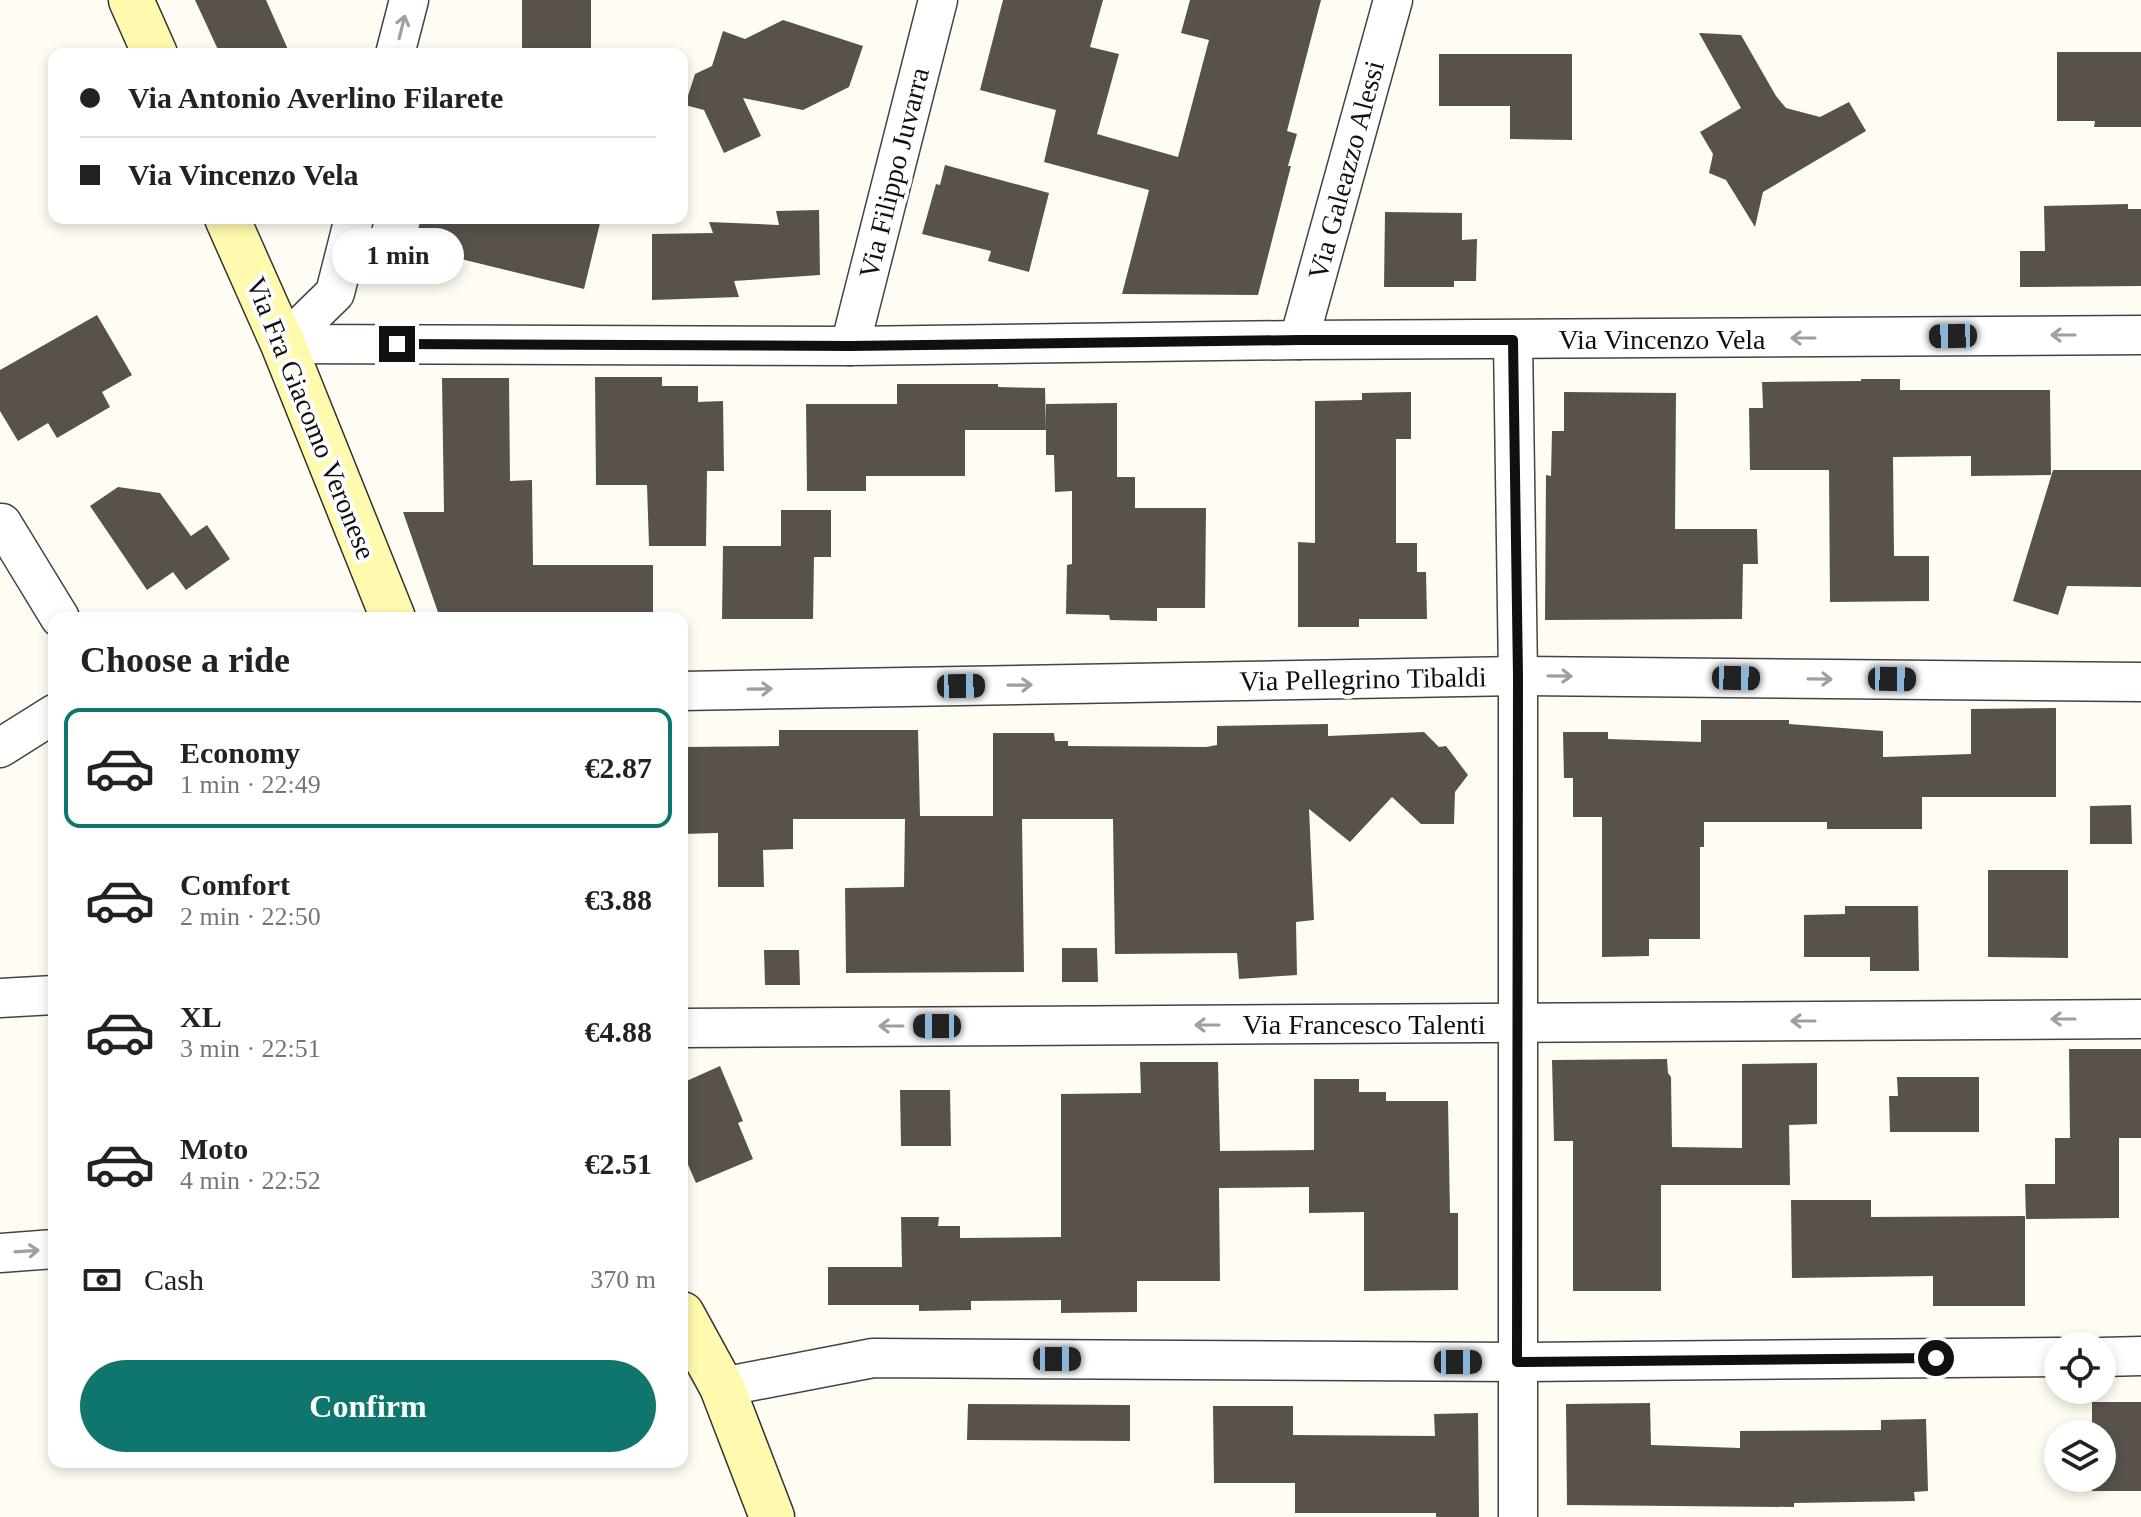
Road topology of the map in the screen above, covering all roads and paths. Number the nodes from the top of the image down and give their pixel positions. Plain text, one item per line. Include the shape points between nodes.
1 (131, 0) edge
2 (409, 0) edge
3 (938, 0) edge
4 (1392, 0) edge
5 (1414, 0) edge
6 (152, 48) edge
7 (397, 48) edge
8 (230, 224) edge
9 (352, 224) edge
10 (335, 293) junction
11 (2141, 335) edge
12 (1299, 340) junction
13 (1513, 340) junction
14 (283, 344) junction
15 (366, 344) junction
16 (850, 346) junction
17 (2, 523) edge
18 (56, 612) edge
19 (391, 612) edge
20 (1518, 676) junction
21 (2141, 682) edge
22 (688, 691) edge
23 (48, 718) edge
24 (0, 748) edge
25 (48, 995) edge
26 (0, 998) edge
27 (2141, 1019) edge
28 (1518, 1022) junction
29 (688, 1028) edge
30 (48, 1249) edge
31 (0, 1253) edge
32 (688, 1325) edge
33 (2141, 1356) edge
34 (2044, 1357) edge
35 (2116, 1357) edge
36 (1517, 1362) junction
37 (722, 1387) junction
38 (772, 1517) edge
39 (1518, 1517) edge

1 - 6 street
7 -> 2 street
3 - 16 street, Via Filippo Juvarra
4 - 5 street
4 - 12 street, Via Galeazzo Alessi
8 - 14 street, Via Fra Giacomo Veronese
9 - 10 street
10 - 14 street
10 - 15 street
11 -> 13 street, Via Vincenzo Vela
12 - 13 street, Via Vincenzo Vela
12 - 16 street, Via Vincenzo Vela
13 - 20 street
14 - 15 street, Via Vincenzo Vela
14 - 19 street, Via Fra Giacomo Veronese
15 - 16 street, Via Vincenzo Vela
17 - 18 street
20 -> 21 street, Via Pellegrino Tibaldi
22 -> 20 street, Via Pellegrino Tibaldi
20 - 28 street
23 - 24 street
25 - 26 street
27 -> 28 street, Via Francesco Talenti
28 -> 29 street, Via Francesco Talenti
28 - 36 street
31 -> 30 street
32 - 37 street
33 - 35 street
34 - 36 street
36 - 37 street via 873,1358
36 - 39 street
37 - 38 street

